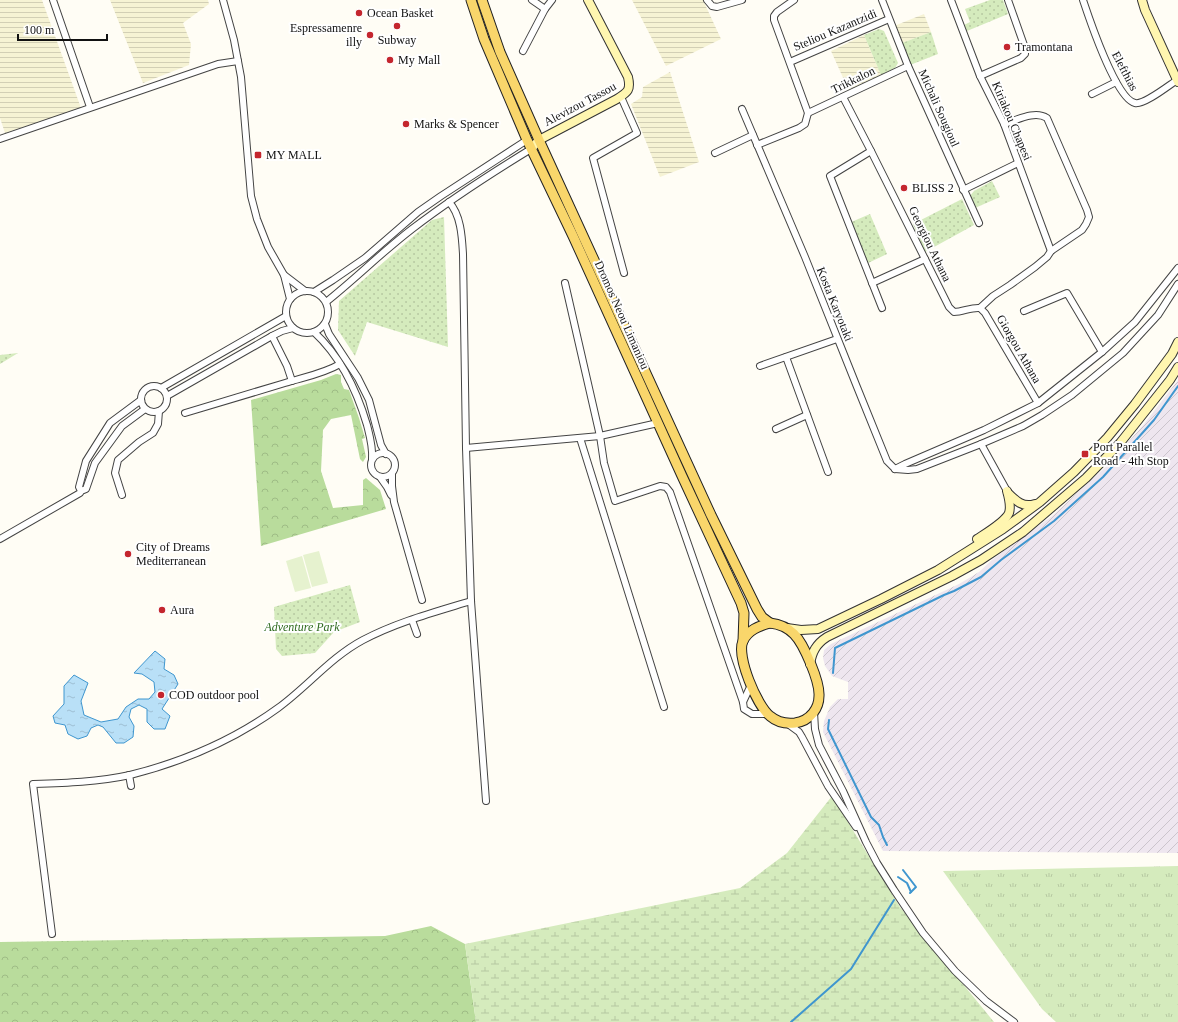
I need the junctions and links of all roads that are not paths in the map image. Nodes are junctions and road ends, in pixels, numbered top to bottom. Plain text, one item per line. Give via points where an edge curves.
1 (52, 0) edge
2 (223, 0) edge
3 (471, 0) edge
4 (482, 0) edge
5 (532, 0) edge
6 (552, 0) edge
7 (588, 0) edge
8 (707, 0) edge
9 (742, 0) edge
10 (794, 0) edge
11 (882, 0) edge
12 (951, 0) edge
13 (1008, 0) edge
14 (1083, 0) edge
15 (1142, 0) edge
16 (545, 9) junction
17 (890, 19) junction
18 (523, 51) dead end
19 (238, 61) junction
20 (790, 62) junction
21 (908, 66) junction
22 (980, 76) junction
23 (1177, 81) edge
24 (1116, 82) junction
25 (1092, 94) dead end
26 (621, 97) junction
27 (843, 97) junction
28 (90, 107) junction
29 (742, 109) dead end
30 (808, 114) junction
31 (1004, 124) junction
32 (753, 135) junction
33 (0, 139) edge
34 (526, 140) junction
35 (539, 140) junction
36 (757, 145) junction
37 (531, 149) junction
38 (871, 151) junction
39 (715, 153) dead end
40 (1018, 163) junction
41 (963, 190) junction
42 (449, 202) junction
43 (979, 223) dead end
44 (1051, 251) junction
45 (925, 259) junction
46 (1178, 268) edge
47 (624, 273) dead end
48 (284, 275) junction
49 (565, 283) dead end
50 (872, 283) junction
51 (1178, 284) edge
52 (305, 291) junction
53 (314, 292) junction
54 (290, 299) junction
55 (326, 302) junction
56 (882, 308) dead end
57 (980, 308) junction
58 (1024, 311) dead end
59 (286, 316) junction
60 (1135, 322) junction
61 (325, 324) junction
62 (293, 328) junction
63 (1144, 330) junction
64 (314, 332) junction
65 (272, 336) junction
66 (837, 339) junction
67 (1178, 342) edge
68 (1102, 352) junction
69 (786, 357) junction
70 (340, 364) junction
71 (760, 366) dead end
72 (1178, 367) edge
73 (292, 381) junction
74 (161, 388) junction
75 (167, 396) junction
76 (141, 400) junction
77 (1038, 403) junction
78 (145, 408) junction
79 (159, 411) junction
80 (185, 413) dead end
81 (807, 415) junction
82 (658, 423) junction
83 (776, 429) dead end
84 (600, 436) junction
85 (580, 438) junction
86 (982, 444) junction
87 (466, 448) junction
88 (386, 454) junction
89 (372, 459) junction
90 (895, 469) junction
91 (828, 472) dead end
92 (392, 473) junction
93 (380, 477) junction
94 (81, 491) junction
95 (1007, 491) junction
96 (122, 495) dead end
97 (394, 502) junction
98 (1040, 502) junction
99 (0, 539) edge
100 (938, 570) junction
101 (422, 600) dead end
102 (471, 601) junction
103 (412, 620) junction
104 (770, 623) junction
105 (786, 628) junction
106 (417, 634) dead end
107 (743, 641) junction
108 (810, 664) junction
109 (751, 685) junction
110 (743, 702) junction
111 (664, 707) dead end
112 (814, 712) junction
113 (768, 714) junction
114 (788, 724) junction
115 (129, 775) junction
116 (131, 786) dead end
117 (486, 802) dead end
118 (866, 842) junction
119 (52, 934) dead end
120 (1014, 1022) edge

1 - 28 street
2 - 19 street
3 - 34 main road, Dromos Neou Limaniou via 484,39
4 - 35 main road, Dromos Neou Limaniou via 500,52
5 - 16 street
6 - 16 street
7 - 26 main road, Alevizou Tassou via 628,77 630,86
8 - 9 street via 712,6 717,7
10 - 20 street via 774,16
11 - 17 street, Michali Sougioul
12 - 22 street, Kiriakou Chapesi
13 - 22 street via 1025,54 1022,58
14 - 24 street, Elefthias
15 - 23 main road
16 - 18 street
17 - 20 street, Steliou Kazantzidi
17 - 21 street, Michali Sougioul
19 - 28 street via 218,64
19 - 48 street via 251,196 268,247
20 - 30 street
21 - 27 street, Trikkalon
21 - 41 street, Michali Sougioul
22 - 31 street, Kiriakou Chapesi
23 - 24 street, Elefthias via 1142,103 1129,100
24 - 25 street
26 - 35 main road, Alevizou Tassou
26 - 47 street via 637,133 593,158
27 - 30 street, Trikkalon
27 - 38 street, Georgiou Athana
28 - 33 street
29 - 32 street, Kosta Karyotaki
30 - 36 street via 804,124 799,128
31 - 40 street, Kiriakou Chapesi
31 - 44 street via 1036,114 1047,118 1088,210 1089,217 1082,230
32 - 36 street, Kosta Karyotaki
32 - 39 street
34 - 35 main road
34 - 37 main road, Dromos Neou Limaniou
34 - 53 street via 418,212 365,258
35 - 37 main road
35 - 104 main road, Dromos Neou Limaniou via 711,515 757,609
36 - 66 street, Kosta Karyotaki
37 - 42 street
37 - 82 main road, Dromos Neou Limaniou
38 - 45 street, Georgiou Athana
38 - 50 street via 830,176
40 - 41 street
40 - 44 street, Kiriakou Chapesi
41 - 43 street, Michali Sougioul
42 - 55 street via 410,230
42 - 87 street via 458,220 462,237
44 - 57 street via 1035,268 993,296
45 - 50 street
45 - 57 street, Georgiou Athana via 954,312
46 - 60 street
48 - 52 street
48 - 54 street
49 - 84 street
50 - 56 street
51 - 63 street via 1158,315
52 - 53 street
52 - 54 street
53 - 55 street
54 - 59 street
55 - 61 street via 328,316
57 - 77 street, Giorgou Athana via 986,313
58 - 68 street via 1067,293
59 - 62 street
59 - 74 street
60 - 63 street
60 - 68 street
61 - 64 street
61 - 88 street via 369,400 381,445
62 - 64 street via 305,333
62 - 65 street
63 - 86 street via 1124,353 1072,395 1023,426
64 - 70 street
65 - 73 street
65 - 75 street
66 - 69 street
66 - 90 street, Kosta Karyotaki via 887,461
67 - 98 main road via 1172,354 1107,438
68 - 77 street
69 - 71 street
69 - 81 street
70 - 73 street via 319,374
70 - 89 street via 362,409 373,447
72 - 108 main road via 1120,443 1086,478 1022,532 952,576 827,637 817,644
73 - 80 street
74 - 75 street
74 - 76 street via 148,387 143,391
75 - 79 street via 166,403
76 - 78 street
76 - 94 street via 110,423 86,461 79,487
77 - 90 street
78 - 79 street via 152,412
78 - 94 street via 122,426 95,463 86,489
79 - 96 street via 158,424 153,433 118,460 115,473
81 - 83 street
81 - 91 street
82 - 84 street
82 - 107 main road, Dromos Neou Limaniou via 741,603 744,613
84 - 85 street
84 - 110 street via 604,463 615,501 660,486 666,487 670,492
85 - 87 street
85 - 111 street
86 - 90 street via 917,469
86 - 95 street
87 - 102 street
88 - 89 street via 377,454
88 - 92 street via 392,457 394,462 395,468
89 - 93 street via 371,468 374,474
92 - 93 street
92 - 97 street
93 - 97 street
94 - 99 street
95 - 98 main road via 1022,505
95 - 100 main road via 1009,514
97 - 101 street
98 - 100 main road
100 - 105 main road via 818,629
102 - 103 street
102 - 117 street
103 - 106 street
103 - 115 street via 386,629 344,652 271,713 225,740 182,759
104 - 105 main road
104 - 107 main road via 749,632
105 - 108 main road via 800,642
107 - 109 main road via 742,657
108 - 112 main road via 819,695
109 - 110 street
109 - 113 main road
110 - 113 street via 744,709 752,714
112 - 114 main road via 803,721
112 - 118 street via 819,745
113 - 114 main road via 777,721
114 - 118 street via 799,732 828,786
115 - 116 street
115 - 119 street via 84,782 33,784
118 - 120 street via 923,933 955,971 986,1001

